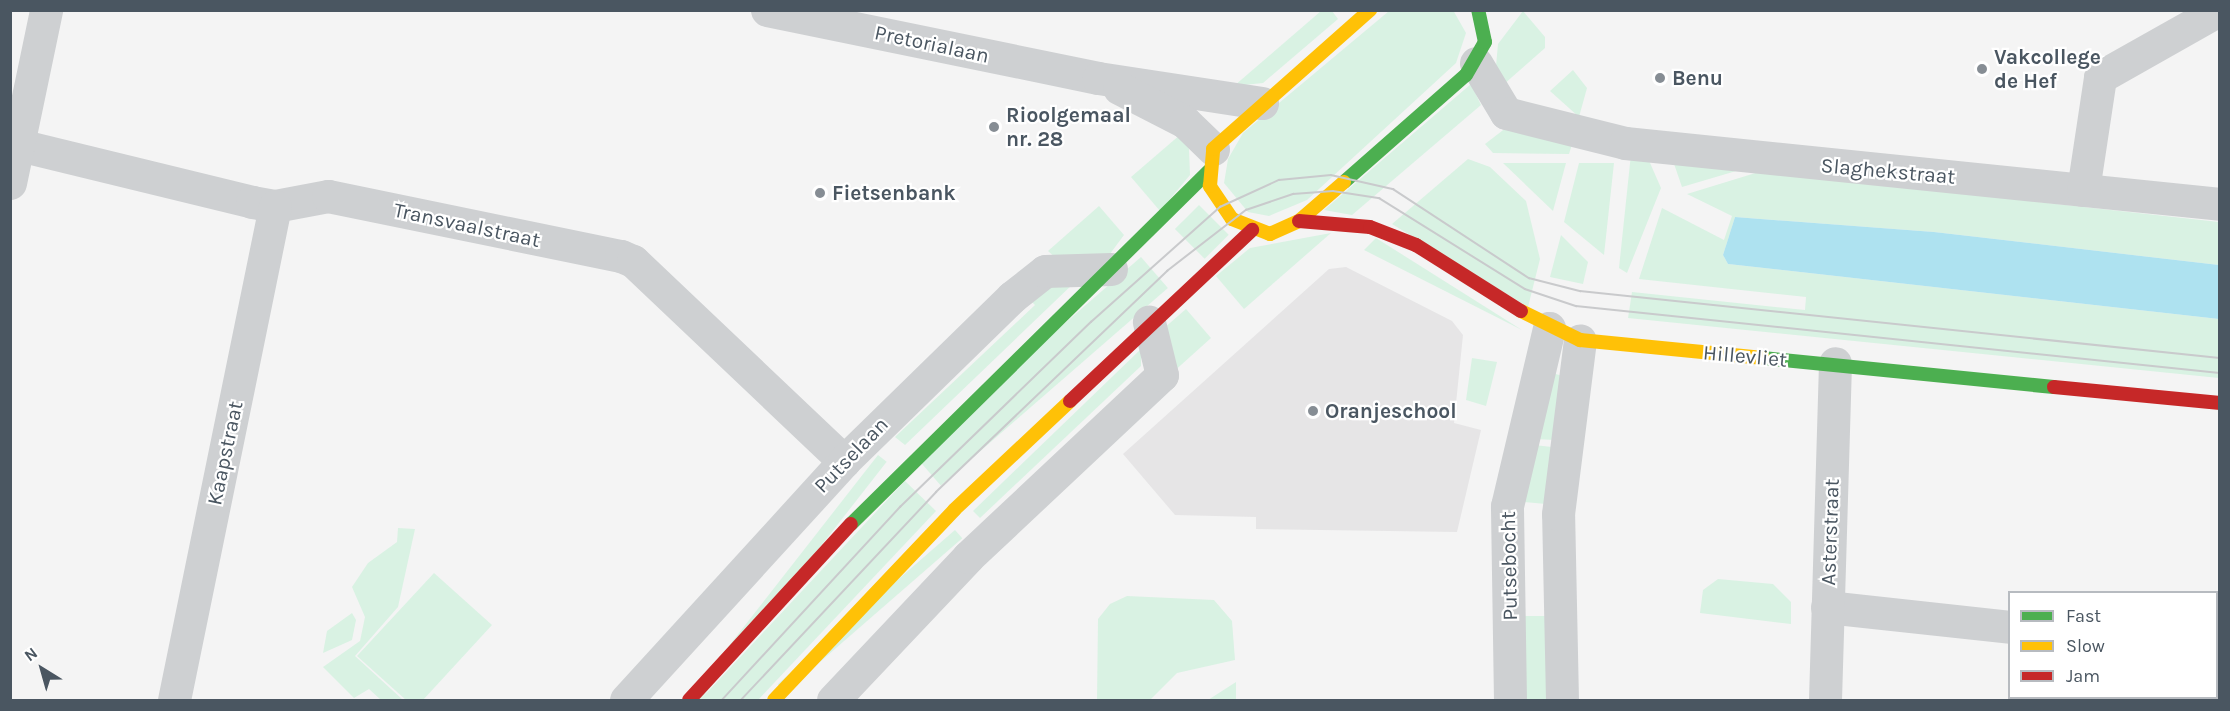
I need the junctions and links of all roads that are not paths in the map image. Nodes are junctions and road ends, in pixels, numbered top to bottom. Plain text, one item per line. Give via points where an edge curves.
1 (46, 10) edge
2 (767, 10) edge
3 (1478, 10) edge
4 (2218, 11) edge
5 (1366, 12) edge
6 (1500, 16) dead end
7 (1486, 28) junction
8 (1476, 63) junction
9 (1098, 78) junction
10 (1262, 103) junction
11 (19, 145) junction
12 (1211, 160) junction
13 (10, 183) edge
14 (2084, 190) junction
15 (2220, 204) edge
16 (275, 206) junction
17 (1299, 221) junction
18 (1252, 230) junction
19 (1111, 269) junction
20 (1149, 322) junction
21 (1549, 328) junction
22 (1580, 340) junction
23 (1835, 363) junction
24 (2220, 404) edge
25 (844, 461) junction
26 (1561, 561) junction
27 (1509, 564) junction
28 (1827, 607) junction
29 (2008, 627) edge
30 (174, 700) edge
31 (626, 700) edge
32 (689, 700) edge
33 (774, 700) edge
34 (833, 700) edge
35 (1510, 700) edge
36 (1562, 700) edge
37 (1825, 700) edge

1 - 11 street
2 - 9 street, Pretorialaan
3 - 7 main road
4 - 14 street via 2100,77
5 - 10 main road
6 - 7 main road
7 - 8 main road
8 - 14 street, Slaghekstraat via 1506,113 1625,143
8 - 17 main road
9 - 10 street, Pretorialaan
9 - 12 street, Pretorialaan via 1185,122
10 - 12 main road
11 - 13 street
11 - 16 street, Transvaalstraat via 59,159
12 - 18 main road via 1220,207
12 - 19 main road
14 - 15 street
16 - 25 street, Transvaalstraat via 328,196 627,258
16 - 30 street, Kaapstraat
17 - 18 main road via 1279,233
17 - 21 main road, Hillevliet via 1370,227 1416,245
18 - 20 main road
19 - 25 street, Putselaan via 1045,271
19 - 32 main road via 882,490
20 - 33 main road via 954,510
20 - 34 street via 1161,375 984,541
21 - 22 main road, Hillevliet
21 - 27 street, Putsebocht via 1507,506
22 - 23 main road, Hillevliet
22 - 26 street via 1558,514
23 - 24 main road, Hillevliet
23 - 28 street, Asterstraat
25 - 31 street, Putselaan
26 - 27 street
26 - 36 street
27 - 35 street, Putsebocht
28 - 29 street
28 - 37 street, Asterstraat

